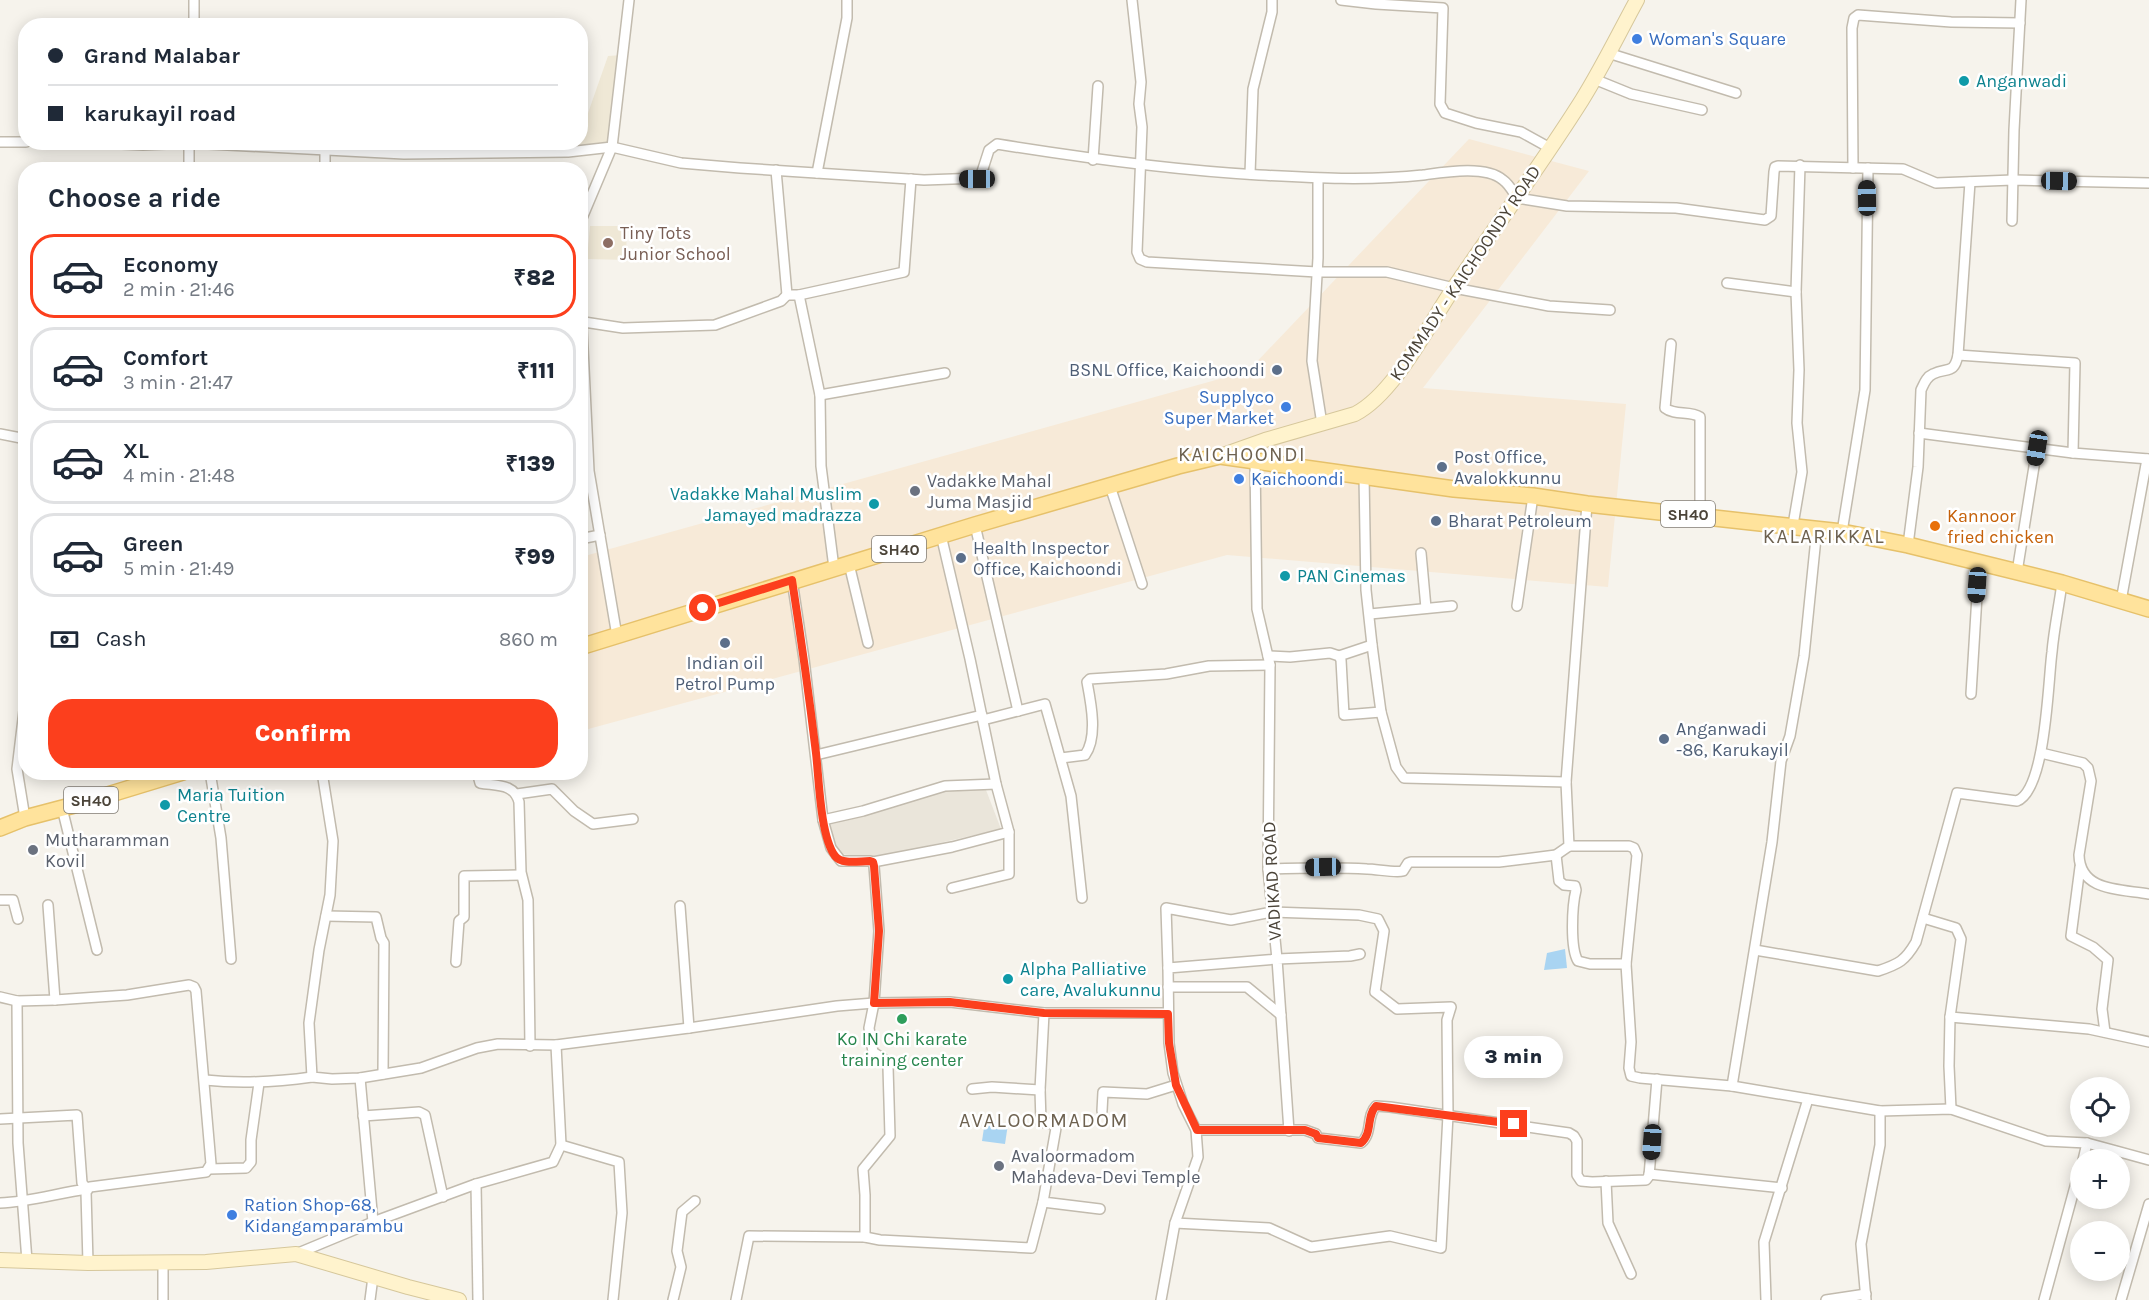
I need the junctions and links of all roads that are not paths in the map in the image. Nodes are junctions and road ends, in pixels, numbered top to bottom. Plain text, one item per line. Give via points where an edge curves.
1 (194, 0) edge
2 (629, 0) edge
3 (847, 0) edge
4 (1132, 0) edge
5 (1272, 0) edge
6 (1341, 0) edge
7 (1637, 0) edge
8 (2021, 0) edge
9 (194, 18) edge
10 (2020, 23) junction
11 (1608, 53) junction
12 (1594, 79) junction
13 (1098, 86) dead end
14 (1736, 93) dead end
15 (1702, 110) dead end
16 (0, 142) edge
17 (18, 142) edge
18 (612, 147) junction
19 (1550, 148) junction
20 (341, 150) edge
21 (586, 150) edge
22 (588, 150) edge
23 (1094, 160) junction
24 (1141, 165) junction
25 (1800, 165) junction
26 (1853, 168) junction
27 (1868, 168) junction
28 (776, 170) junction
29 (817, 173) junction
30 (1250, 174) junction
31 (911, 179) junction
32 (1318, 179) junction
33 (2013, 180) junction
34 (1970, 182) junction
35 (2149, 183) edge
36 (1516, 198) junction
37 (588, 204) edge
38 (2012, 221) dead end
39 (1317, 272) junction
40 (1726, 283) dead end
41 (1454, 288) junction
42 (1796, 292) junction
43 (787, 295) junction
44 (799, 295) junction
45 (1610, 310) dead end
46 (588, 326) edge
47 (1671, 344) dead end
48 (1958, 355) junction
49 (945, 374) dead end
50 (819, 395) junction
51 (1322, 424) junction
52 (1919, 433) junction
53 (0, 434) edge
54 (18, 437) edge
55 (2037, 448) junction
56 (2073, 453) junction
57 (1220, 456) junction
58 (2148, 459) edge
59 (1255, 460) junction
60 (1364, 476) junction
61 (588, 485) edge
62 (1110, 486) junction
63 (1533, 496) junction
64 (1587, 504) junction
65 (1700, 516) junction
66 (975, 525) junction
67 (1793, 525) junction
68 (1817, 528) junction
69 (1842, 532) junction
70 (941, 535) junction
71 (600, 536) junction
72 (588, 538) edge
73 (1908, 545) junction
74 (1421, 553) dead end
75 (1979, 563) junction
76 (849, 564) junction
77 (834, 568) junction
78 (2017, 572) junction
79 (792, 580) junction
80 (2062, 583) junction
81 (1143, 584) dead end
82 (2121, 601) junction
83 (1452, 606) dead end
84 (1517, 606) dead end
85 (1426, 608) junction
86 (2149, 609) edge
87 (1370, 614) junction
88 (616, 636) junction
89 (868, 643) dead end
90 (588, 645) edge
91 (1372, 645) junction
92 (1339, 656) junction
93 (1269, 661) junction
94 (1971, 694) dead end
95 (1018, 711) junction
96 (1381, 712) junction
97 (983, 718) junction
98 (2041, 753) junction
99 (816, 755) junction
100 (1061, 758) junction
101 (19, 780) edge
102 (156, 780) edge
103 (211, 780) edge
104 (323, 780) edge
105 (479, 780) edge
106 (1566, 782) junction
107 (996, 784) junction
108 (517, 794) junction
109 (62, 808) junction
110 (25, 818) junction
111 (633, 819) dead end
112 (823, 820) junction
113 (0, 828) edge
114 (1009, 832) junction
115 (1569, 846) junction
116 (1556, 855) junction
117 (873, 862) junction
118 (2080, 867) junction
119 (1268, 869) junction
120 (521, 875) junction
121 (952, 888) dead end
122 (2149, 894) edge
123 (1082, 898) dead end
124 (0, 900) edge
125 (48, 905) dead end
126 (680, 906) dead end
127 (1272, 912) junction
128 (326, 916) junction
129 (1923, 918) junction
130 (18, 919) dead end
131 (97, 950) dead end
132 (1755, 950) junction
133 (1360, 954) dead end
134 (231, 958) dead end
135 (1277, 959) junction
136 (456, 962) dead end
137 (1626, 964) junction
138 (1168, 968) junction
139 (1168, 987) junction
140 (0, 997) edge
141 (55, 1000) junction
142 (17, 1001) junction
143 (874, 1003) junction
144 (1044, 1013) junction
145 (1168, 1014) junction
146 (1281, 1015) junction
147 (1950, 1017) junction
148 (689, 1028) junction
149 (2105, 1032) junction
150 (2149, 1042) edge
151 (556, 1045) junction
152 (530, 1046) junction
153 (383, 1074) junction
154 (312, 1077) junction
155 (360, 1078) junction
156 (1657, 1079) junction
157 (205, 1080) junction
158 (259, 1083) junction
159 (1176, 1085) junction
160 (1732, 1086) junction
161 (972, 1089) dead end
162 (1040, 1090) junction
163 (1808, 1099) junction
164 (1951, 1109) junction
165 (1102, 1110) dead end
166 (1880, 1111) junction
167 (1448, 1115) junction
168 (363, 1116) junction
169 (18, 1118) junction
170 (0, 1119) edge
171 (1197, 1130) junction
172 (1289, 1131) junction
173 (2087, 1143) junction
174 (561, 1145) junction
175 (2086, 1149) edge
176 (2149, 1160) edge
177 (210, 1169) junction
178 (1650, 1174) junction
179 (1606, 1181) junction
180 (476, 1184) junction
181 (1782, 1188) junction
182 (87, 1189) junction
183 (443, 1197) junction
184 (695, 1201) dead end
185 (23, 1202) junction
186 (1043, 1202) junction
187 (0, 1203) edge
188 (2149, 1204) edge
189 (2070, 1205) edge
190 (1100, 1209) dead end
191 (373, 1222) junction
192 (1175, 1223) junction
193 (865, 1237) junction
194 (2138, 1243) junction
195 (2149, 1245) edge
196 (296, 1254) junction
197 (0, 1260) edge
198 (27, 1261) junction
199 (88, 1263) junction
200 (163, 1263) junction
201 (1631, 1274) dead end
202 (373, 1277) junction
203 (1866, 1297) edge
204 (1849, 1298) edge
205 (163, 1300) edge
206 (370, 1300) edge
207 (459, 1300) edge
208 (478, 1300) edge
209 (613, 1300) edge
210 (673, 1300) edge
211 (736, 1300) edge
212 (1161, 1300) edge
213 (1766, 1300) edge
214 (1826, 1300) edge
215 (2044, 1300) edge
216 (2121, 1300) edge

1 - 9 street
2 - 18 street
3 - 29 street via 847,18
4 - 24 street via 1142,82
5 - 30 street via 1252,89
6 - 19 street via 1443,8 1440,104 1445,112 1521,132
7 - 11 main road, KOMMADY - KAICHOONDY ROAD
8 - 10 street
10 - 26 street via 1858,15 1854,18
10 - 33 street
11 - 12 main road, KOMMADY - KAICHOONDY ROAD
11 - 14 street
12 - 15 street via 1631,94
12 - 19 main road, KOMMADY - KAICHOONDY ROAD
13 - 23 street
16 - 17 street
18 - 22 street
18 - 28 street via 681,163
18 - 37 street
19 - 36 main road, KOMMADY - KAICHOONDY ROAD
20 - 21 street via 404,154
23 - 24 street
23 - 31 street via 997,144 989,150 982,176 977,179
24 - 30 street
24 - 39 street via 1137,252 1140,259
25 - 26 street
25 - 36 street via 1775,167 1771,216 1765,220 1676,208 1567,206
25 - 42 street
26 - 27 street
27 - 34 street via 1903,169 1936,183
27 - 69 street via 1865,390
28 - 29 street
28 - 43 street
29 - 31 street
30 - 32 street
31 - 44 street via 904,272
32 - 36 street via 1490,172 1504,180
32 - 39 street
33 - 34 street
33 - 35 street
33 - 38 street
34 - 48 street
36 - 41 main road, KOMMADY - KAICHOONDY ROAD
39 - 41 street via 1387,272
39 - 51 street via 1312,361
40 - 42 street
41 - 45 street via 1549,306
41 - 51 main road, KOMMADY - KAICHOONDY ROAD via 1371,405
42 - 67 street via 1797,423 1802,472
43 - 44 street
43 - 46 street via 715,326
44 - 50 street
47 - 65 street via 1665,408 1671,413 1700,417
48 - 52 street via 1954,367 1925,380
48 - 56 street via 2075,363
49 - 50 street
50 - 77 street via 821,466
51 - 57 main road, KOMMADY - KAICHOONDY ROAD
52 - 55 street
52 - 73 street
53 - 54 street
55 - 56 street
55 - 78 street
56 - 58 street
57 - 59 main road, SH40
57 - 62 main road, SH40
58 - 82 street
59 - 60 main road, SH40
59 - 93 street, VADIKAD ROAD via 1257,609
60 - 63 main road, SH40
60 - 87 street via 1365,569
61 - 71 street
62 - 66 main road, SH40
62 - 81 street
63 - 64 main road, SH40
63 - 84 street
64 - 65 main road, SH40
64 - 106 street
65 - 67 main road, SH40
66 - 70 main road, SH40
66 - 95 street
67 - 68 main road, SH40
68 - 69 main road, SH40
68 - 132 street via 1807,637 1790,736 1781,761
69 - 73 main road, SH40
70 - 76 main road, SH40
70 - 97 street
71 - 72 street
71 - 88 street
73 - 75 main road, SH40
74 - 85 street
75 - 78 main road, SH40
75 - 94 street
76 - 77 main road, SH40
76 - 89 street
77 - 79 main road, SH40
78 - 80 main road, SH40
79 - 88 main road, SH40
79 - 99 street
80 - 82 main road, SH40
80 - 98 street
82 - 86 main road, SH40
83 - 85 street
85 - 87 street
87 - 91 street
88 - 90 main road, SH40
91 - 92 street
91 - 96 street
92 - 93 street via 1330,653
92 - 96 street via 1344,716
93 - 100 street via 1090,679 1089,750 1085,755
93 - 119 street, VADIKAD ROAD
95 - 97 street
95 - 100 street via 1045,704
96 - 106 street via 1396,767 1404,777
97 - 99 street
97 - 107 street
98 - 118 street via 2083,763 2088,768 2091,781
98 - 129 street via 2024,798 2017,801 1957,793
99 - 112 street
100 - 123 street via 1072,806
101 - 110 street
102 - 109 main road, SH40
103 - 134 street via 221,838
104 - 128 street via 333,841
105 - 108 street via 510,788
106 - 115 street
107 - 112 street via 945,786 863,812
107 - 114 street
108 - 111 street via 552,789 593,824
108 - 120 street
109 - 110 main road, SH40
109 - 131 street
110 - 113 main road, SH40
112 - 117 street via 839,860
114 - 117 street
114 - 121 street via 1008,874
115 - 116 street
115 - 137 street via 1634,848 1635,890
116 - 119 street via 1499,862 1411,862 1400,872 1323,867
116 - 137 street via 1559,881 1575,886 1578,961
117 - 143 street via 879,931
118 - 122 street via 2095,885
118 - 149 street via 2071,936 2108,960 2102,1009
119 - 127 street, VADIKAD ROAD
120 - 136 street via 464,876 464,917 459,921
120 - 152 street via 528,900
124 - 130 street via 13,900
125 - 141 street
126 - 148 street
127 - 135 street, VADIKAD ROAD
127 - 138 street via 1231,920 1166,909
127 - 167 street via 1378,919 1384,931 1375,992 1397,1009 1451,1007 1447,1020
128 - 153 street via 376,917 384,943
128 - 154 street via 309,1023
129 - 132 street via 1908,956 1897,965 1878,971
129 - 147 street via 1956,928 1960,935
132 - 160 street
133 - 135 street
135 - 138 street, VADIKAD ROAD
135 - 146 street
137 - 156 street via 1631,1076
138 - 139 street
139 - 145 street
139 - 146 street via 1247,987
140 - 142 street
141 - 142 street
141 - 157 street via 194,987
142 - 169 street
143 - 144 street via 950,1002
143 - 148 street
143 - 193 street via 869,1028 873,1052 888,1067 890,1136 863,1168
144 - 145 street
144 - 162 street
145 - 159 street
146 - 172 street
147 - 149 street
147 - 164 street
148 - 151 street
149 - 150 street
151 - 152 street
151 - 174 street
152 - 153 street via 498,1044 477,1048 421,1068
153 - 155 street
154 - 155 street
154 - 158 street
155 - 168 street
156 - 160 street
156 - 178 street
157 - 158 street
157 - 177 street
158 - 177 street via 251,1162 246,1168
159 - 165 street via 1147,1094 1103,1092
159 - 171 street
160 - 163 street
161 - 162 street
162 - 186 street via 1041,1122 1056,1128
163 - 166 street
163 - 181 street
164 - 166 street
164 - 173 street via 2046,1141
166 - 203 street via 1880,1145 1861,1244
167 - 172 street via 1376,1106 1361,1143 1318,1138 1305,1130
167 - 179 street via 1569,1133 1577,1141 1579,1179
167 - 192 street via 1441,1248 1390,1236 1311,1246 1269,1228
168 - 183 street via 419,1112 425,1115
168 - 191 street
169 - 170 street
169 - 182 street via 77,1115 80,1172
169 - 185 street
171 - 172 street
171 - 192 street via 1198,1157
173 - 175 street
173 - 176 street
174 - 180 street via 554,1162
174 - 209 street via 619,1162 622,1213
177 - 182 street
178 - 179 street via 1646,1180
178 - 181 street
179 - 201 street via 1608,1223
180 - 183 street
180 - 208 street
181 - 213 street via 1764,1242
182 - 185 street
182 - 199 street
183 - 191 street
184 - 210 street via 682,1212 677,1251 681,1267
185 - 187 street
185 - 198 street
186 - 190 street
186 - 193 street via 1031,1248
188 - 194 street
189 - 215 street
191 - 196 street
192 - 212 street
193 - 211 street via 749,1236
194 - 195 street
194 - 216 street
196 - 200 main road
196 - 202 main road
197 - 198 main road
198 - 199 main road
199 - 200 main road
200 - 205 street
202 - 206 street
202 - 207 main road
203 - 204 street
204 - 214 street

